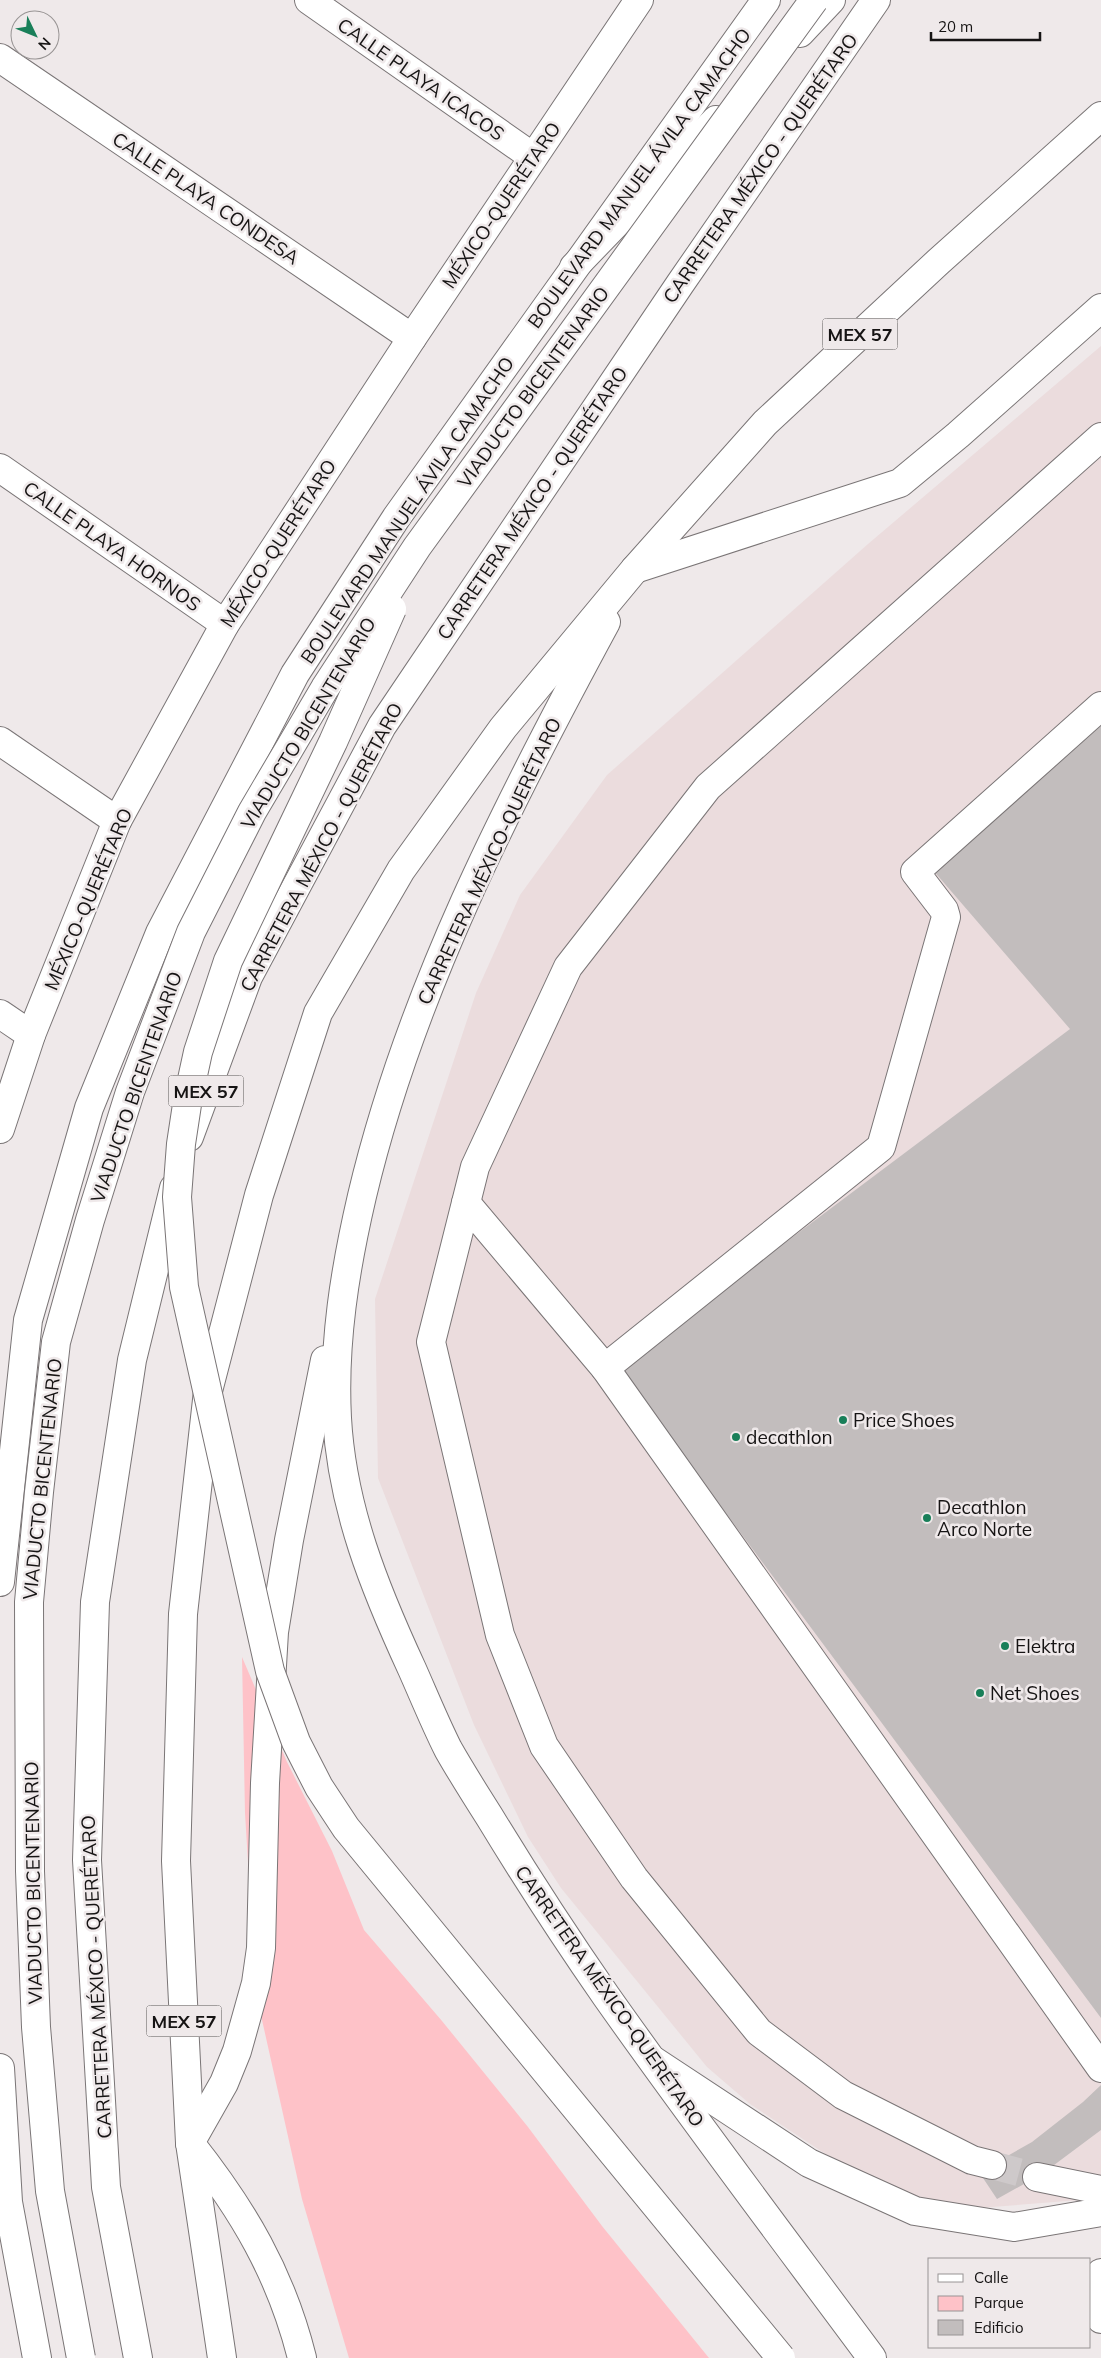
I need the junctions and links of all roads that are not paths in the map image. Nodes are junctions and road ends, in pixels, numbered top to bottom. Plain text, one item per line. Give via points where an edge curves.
1 (309, 0) edge
2 (639, 0) edge
3 (749, 0) edge
4 (766, 0) edge
5 (814, 0) edge
6 (831, 0) edge
7 (876, 0) edge
8 (0, 58) edge
9 (704, 86) junction
10 (1101, 116) edge
11 (533, 157) junction
12 (574, 267) junction
13 (1101, 308) edge
14 (412, 338) junction
15 (1101, 437) edge
16 (0, 468) edge
17 (417, 547) junction
18 (635, 569) junction
19 (225, 624) junction
20 (1101, 706) edge
21 (0, 741) edge
22 (117, 821) junction
23 (0, 1014) edge
24 (31, 1035) junction
25 (0, 1129) edge
26 (466, 1203) junction
27 (353, 1236) junction
28 (604, 1368) junction
29 (0, 1582) edge
30 (651, 2059) junction
31 (0, 2068) edge
32 (1101, 2068) edge
33 (190, 2143) junction
34 (992, 2165) tunnel mouth
35 (1037, 2177) tunnel mouth
36 (1101, 2190) edge
37 (1101, 2212) edge
38 (1101, 2273) edge
39 (1101, 2320) edge
40 (37, 2358) edge
41 (81, 2358) edge
42 (138, 2358) edge
43 (222, 2358) edge
44 (302, 2358) edge
45 (781, 2358) edge
46 (872, 2358) edge

1 - 11 main road, CALLE PLAYA ICACOS
2 - 11 main road, MÉXICO-QUERÉTARO
3 - 9 main road
4 - 9 main road, BOULEVARD MANUEL ÁVILA CAMACHO
5 - 17 main road, VIADUCTO BICENTENARIO, bridge
6 - 12 main road
7 - 42 main road, CARRETERA MÉXICO - QUERÉTARO / MEX 57 via 382,726 248,977 182,1156 132,1360 95,1602 88,1880 106,2187
8 - 14 main road, CALLE PLAYA CONDESA
9 - 12 main road, BOULEVARD MANUEL ÁVILA CAMACHO
10 - 18 main road, MEX 57 via 765,423
11 - 14 main road, MÉXICO-QUERÉTARO
12 - 29 main road, BOULEVARD MANUEL ÁVILA CAMACHO via 396,518 295,674 160,932 89,1108 28,1320
13 - 18 main road via 900,483
14 - 19 main road, MÉXICO-QUERÉTARO
15 - 26 main road via 708,787 568,967 475,1167
16 - 19 main road, CALLE PLAYA HORNOS
17 - 41 main road, VIADUCTO BICENTENARIO, bridge via 325,688 252,812 191,932 130,1092 56,1342 29,1602 30,1871 36,2027 50,2192
17 - 45 main road, bridge via 333,742 248,916 198,1052 180,1144 177,1197 184,1287 270,1671 296,1742 319,1787 352,1836
18 - 27 main road, CARRETERA MÉXICO-QUERÉTARO via 518,791 429,984 373,1150
18 - 33 main road, MEX 57 via 503,728 401,870 318,1014 259,1195 208,1390 183,1614 176,1861
19 - 22 main road, MÉXICO-QUERÉTARO
20 - 28 main road via 915,872 946,917 881,1147
21 - 22 main road
22 - 24 main road, MÉXICO-QUERÉTARO
23 - 24 main road
24 - 25 main road, MÉXICO-QUERÉTARO
26 - 28 main road
26 - 34 main road via 431,1342 500,1635 544,1746 634,1878 759,2032 842,2095 972,2160
27 - 30 main road, CARRETERA MÉXICO-QUERÉTARO via 338,1323 337,1423 355,1528 373,1582 448,1748 546,1910
27 - 33 main road via 319,1388 274,1632 265,1783 262,1948 256,1983 248,2018 227,2075
28 - 32 main road
30 - 37 main road via 809,2163 915,2211 1014,2227
30 - 46 main road, CARRETERA MÉXICO-QUERÉTARO
31 - 40 main road via 8,2202
33 - 43 main road, MEX 57
33 - 44 main road via 243,2214 265,2254
35 - 36 main road
38 - 39 main road via 1098,2291

